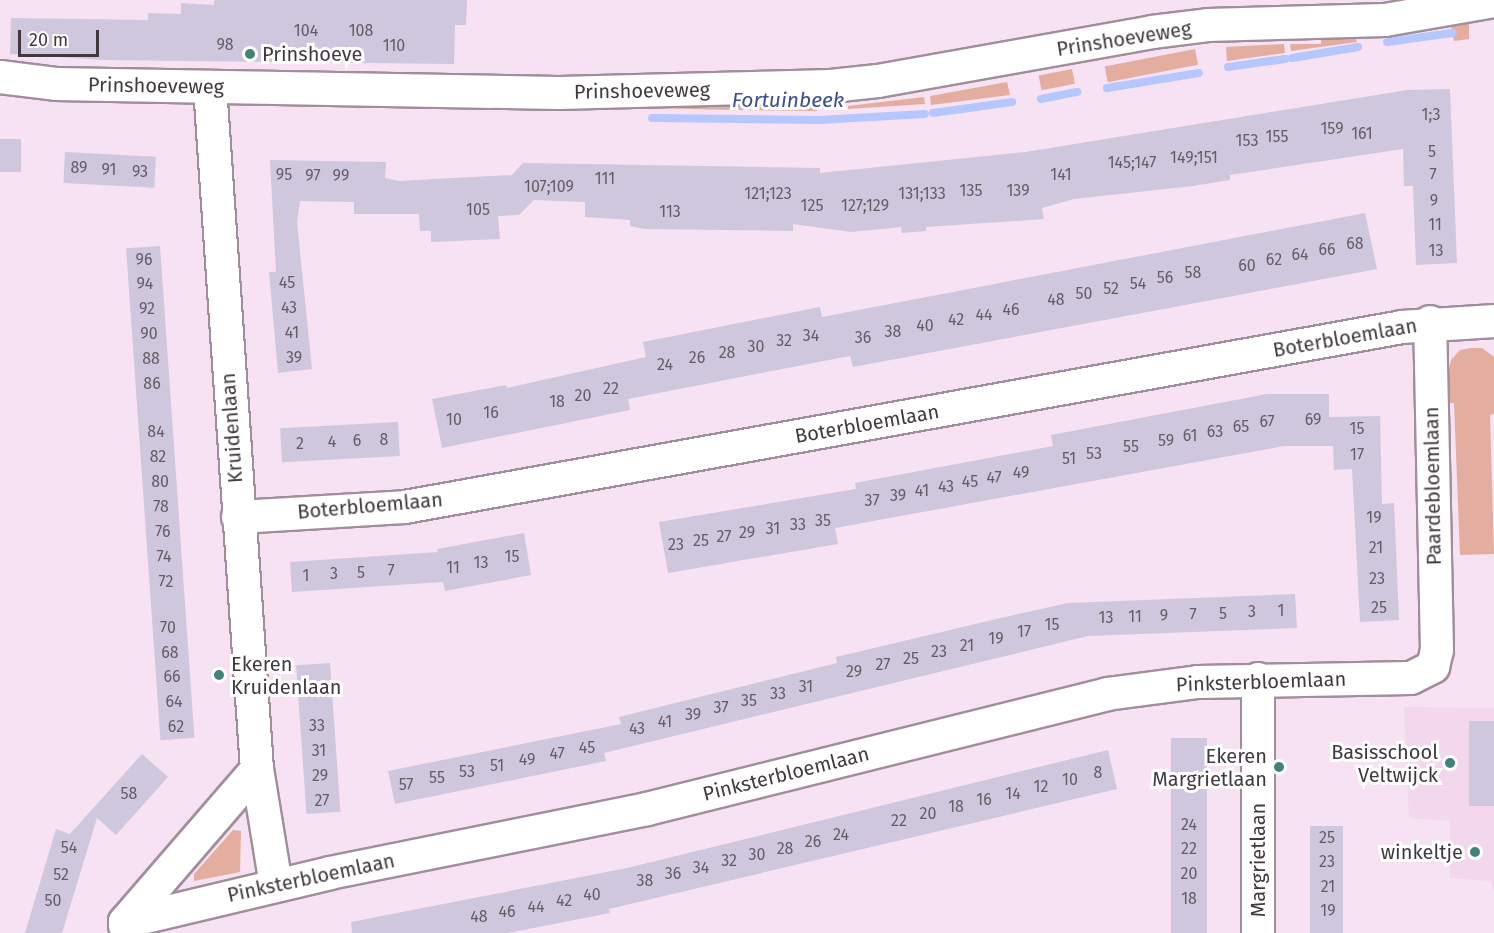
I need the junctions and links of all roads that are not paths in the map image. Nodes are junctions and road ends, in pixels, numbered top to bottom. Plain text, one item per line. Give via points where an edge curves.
1 (1494, 2) edge
2 (0, 77) edge
3 (210, 87) junction
4 (1494, 321) edge
5 (1430, 322) junction
6 (238, 517) junction
7 (1437, 650) joint
8 (1258, 679) junction
9 (256, 769) junction
10 (276, 885) junction
11 (125, 927) edge
12 (1258, 933) edge

1 - 3 street, Prinshoeveweg via 1385,20 1208,25 1152,32 890,80 831,86 559,93
2 - 3 street, Prinshoeveweg via 56,84
3 - 6 street, Kruidenlaan
4 - 5 street, Boterbloemlaan
5 - 6 street, Boterbloemlaan via 405,507
5 - 7 street, Paardebloemlaan
6 - 9 street, Kruidenlaan
7 - 8 street, Pinksterbloemlaan via 1433,668 1411,678
8 - 10 street, Pinksterbloemlaan via 1107,694 647,809
8 - 12 street, Margrietlaan
9 - 10 street, Kruidenlaan
9 - 11 street
10 - 11 street, Pinksterbloemlaan

